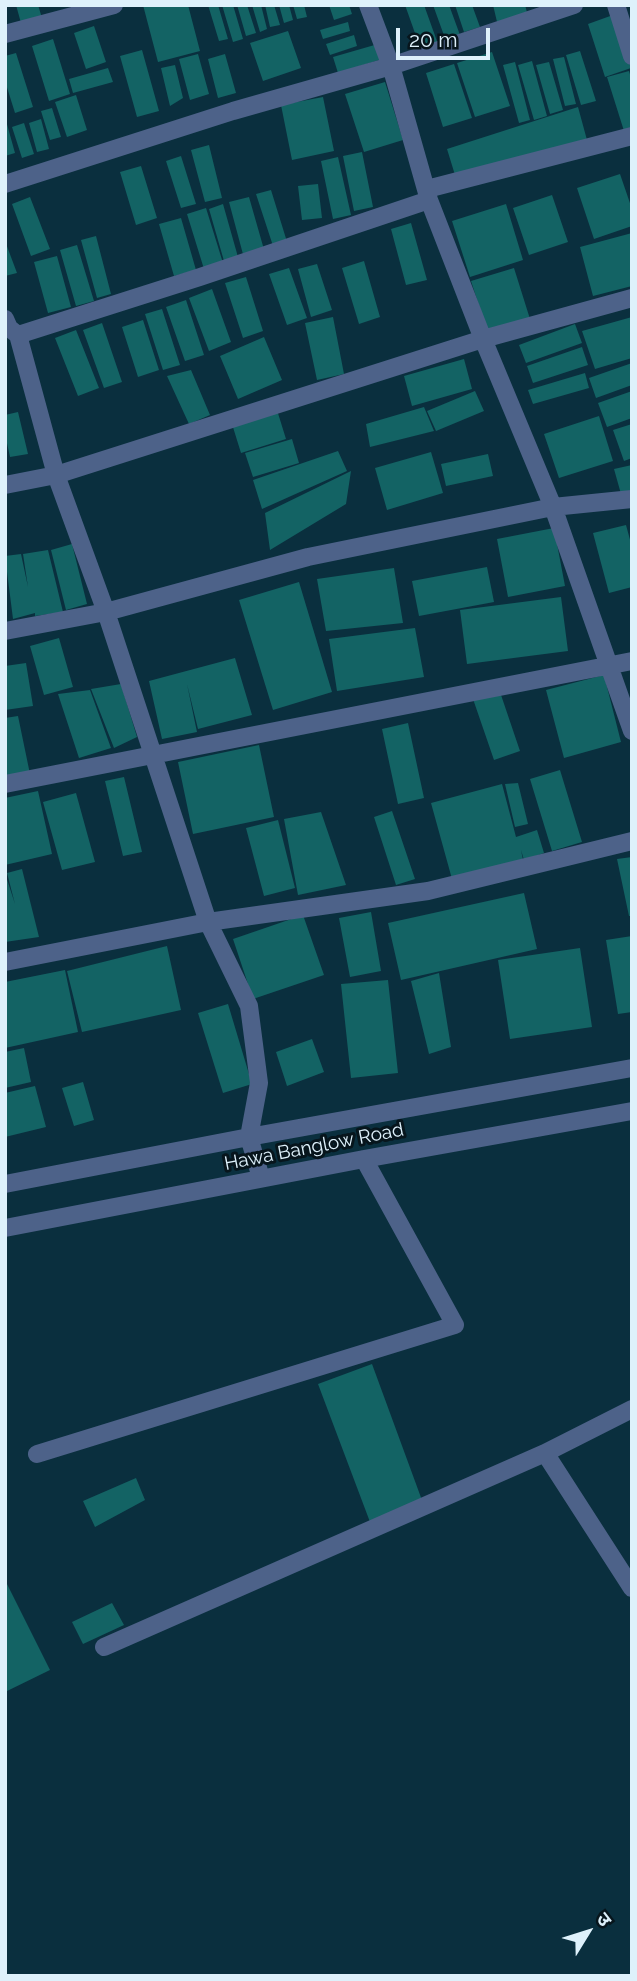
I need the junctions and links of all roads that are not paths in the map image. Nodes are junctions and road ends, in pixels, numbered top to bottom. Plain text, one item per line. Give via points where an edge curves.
1 (114, 5) edge
2 (368, 5) edge
3 (573, 5) edge
4 (616, 5) edge
5 (5, 34) edge
6 (632, 56) edge
7 (391, 66) junction
8 (632, 136) edge
9 (5, 184) edge
10 (428, 194) junction
11 (632, 298) edge
12 (9, 328) edge
13 (483, 339) junction
14 (55, 475) junction
15 (5, 485) edge
16 (632, 499) edge
17 (553, 508) junction
18 (106, 612) junction
19 (5, 631) edge
20 (632, 661) edge
21 (609, 666) junction
22 (632, 731) edge
23 (151, 754) junction
24 (5, 784) edge
25 (632, 841) edge
26 (208, 922) junction
27 (5, 962) edge
28 (632, 1068) edge
29 (632, 1111) edge
30 (249, 1137) junction
31 (364, 1158) junction
32 (261, 1178) junction
33 (5, 1184) edge
34 (5, 1228) edge
35 (632, 1409) edge
36 (545, 1453) junction
37 (37, 1454) dead end
38 (632, 1588) edge
39 (104, 1647) dead end

1 - 5 street
2 - 7 street
3 - 7 street
4 - 6 street
7 - 9 street
7 - 10 street
8 - 10 street
10 - 12 street via 200,277
10 - 13 street
11 - 13 street
12 - 14 street
13 - 14 street
13 - 17 street
14 - 15 street
14 - 18 street
16 - 17 street
17 - 18 street via 308,557
17 - 21 street
18 - 19 street
18 - 23 street
20 - 21 street
21 - 22 street
21 - 23 street
23 - 24 street
23 - 26 street
25 - 26 street via 428,891
26 - 27 street
26 - 30 street via 249,1006 260,1083
28 - 30 street, Hawa Banglow Road
29 - 31 street, Hawa Banglow Road
30 - 32 street
30 - 33 street, Hawa Banglow Road
31 - 32 street, Hawa Banglow Road
31 - 37 street via 455,1325
32 - 34 street, Hawa Banglow Road
35 - 36 street
36 - 38 street
36 - 39 street

